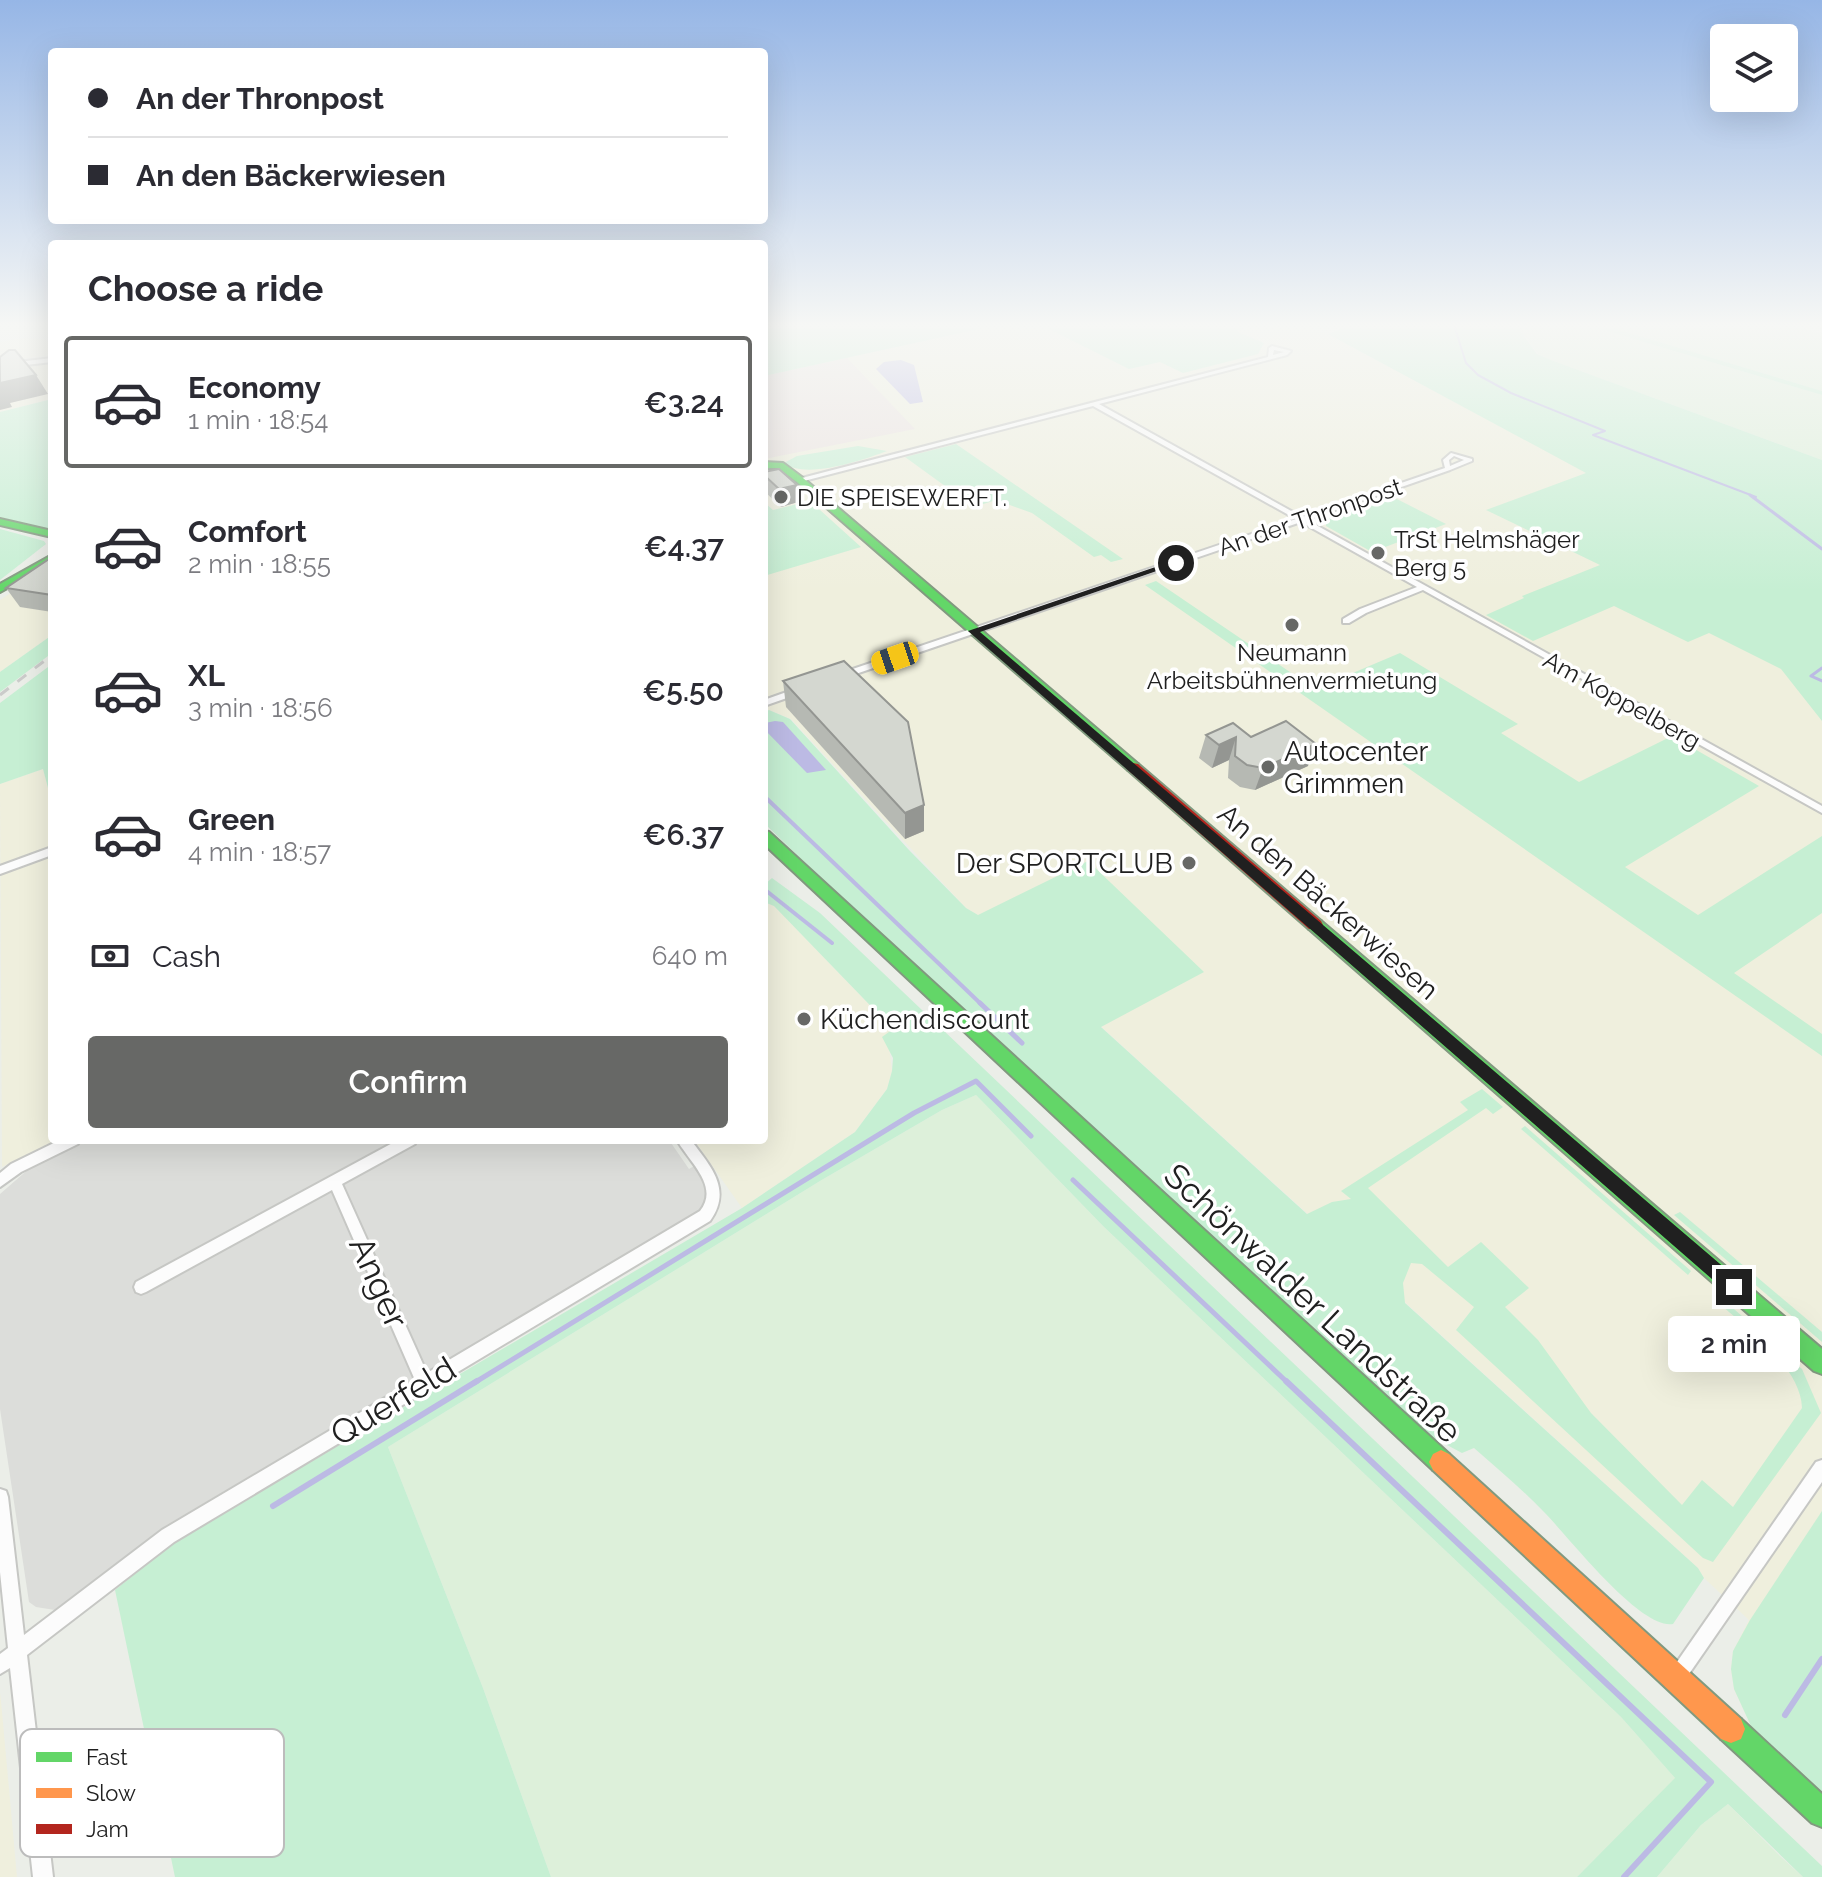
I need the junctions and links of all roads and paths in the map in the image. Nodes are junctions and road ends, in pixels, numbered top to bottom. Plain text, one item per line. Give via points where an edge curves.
1 (1050, 416) edge
2 (1116, 416) edge
3 (768, 465) edge
4 (1448, 469) dead end
5 (800, 480) junction
6 (1302, 519) junction
7 (0, 522) edge
8 (48, 533) edge
9 (48, 551) edge
10 (48, 560) edge
11 (4, 586) edge
12 (1422, 588) junction
13 (1346, 621) dead end
14 (973, 631) junction
15 (832, 679) edge
16 (813, 685) edge
17 (768, 702) edge
18 (1822, 810) edge
19 (768, 840) edge
20 (48, 852) edge
21 (0, 870) edge
22 (65, 1144) edge
23 (403, 1144) edge
24 (686, 1144) edge
25 (0, 1181) edge
26 (335, 1182) junction
27 (141, 1287) dead end
28 (1822, 1363) edge
29 (424, 1383) junction
30 (1822, 1468) edge
31 (0, 1497) edge
32 (17, 1651) junction
33 (0, 1665) edge
34 (1676, 1679) junction
35 (26, 1729) edge
36 (1822, 1813) edge
37 (41, 1857) edge
38 (43, 1877) edge

1 - 5 street
2 - 6 street, Am Koppelberg
3 - 5 street, An den Bäckerwiesen via 780,465
4 - 6 street, An der Thronpost
5 - 14 street, An den Bäckerwiesen
6 - 12 street, Am Koppelberg
6 - 14 street, An der Thronpost
7 - 8 street
9 - 11 street
10 - 11 street
12 - 13 street
12 - 18 street, Am Koppelberg
14 - 15 street, An der Thronpost
14 - 28 street, An den Bäckerwiesen
16 - 17 street
19 - 34 street, Schönwalder Landstraße
20 - 21 street
22 - 25 street
23 - 26 street
24 - 29 street, Querfeld via 714,1186 712,1210
26 - 27 street
26 - 29 street, Anger
29 - 32 street, Querfeld via 168,1536
30 - 34 street
31 - 32 street
32 - 33 street, Querfeld
32 - 35 street
34 - 36 street, Schönwalder Landstraße
37 - 38 street

